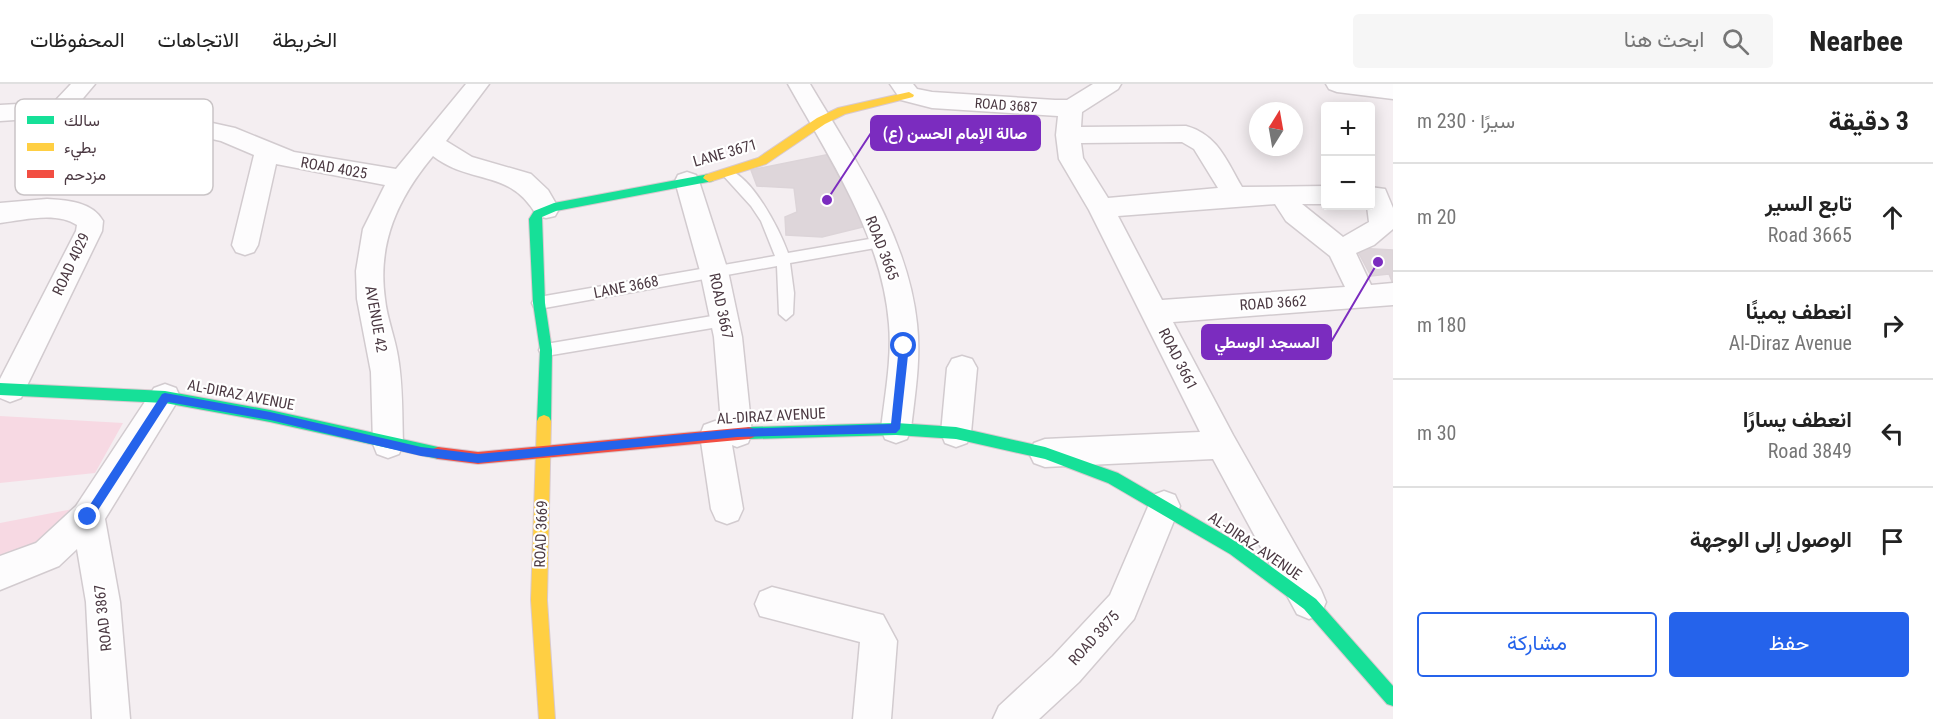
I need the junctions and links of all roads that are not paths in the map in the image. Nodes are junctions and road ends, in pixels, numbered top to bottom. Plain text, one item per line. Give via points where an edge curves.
1 (84, 84) edge
2 (478, 84) edge
3 (799, 84) edge
4 (1110, 84) edge
5 (1332, 84) edge
6 (1337, 84) edge
7 (905, 89) edge
8 (1393, 91) edge
9 (70, 99) edge
10 (1338, 102) edge
11 (15, 112) edge
12 (0, 113) edge
13 (820, 122) junction
14 (1069, 122) junction
15 (213, 131) edge
16 (432, 143) junction
17 (267, 152) junction
18 (727, 172) junction
19 (402, 179) junction
20 (687, 181) junction
21 (1281, 194) junction
22 (1321, 195) edge
23 (1236, 196) junction
24 (1375, 199) edge
25 (1101, 208) junction
26 (542, 212) junction
27 (0, 213) edge
28 (1387, 229) edge
29 (881, 242) junction
30 (245, 245) dead end
31 (1340, 249) junction
32 (784, 258) junction
33 (714, 271) junction
34 (1393, 294) edge
35 (1364, 296) junction
36 (538, 303) junction
37 (1154, 312) junction
38 (786, 314) dead end
39 (724, 320) junction
40 (546, 350) junction
41 (962, 368) dead end
42 (5, 389) edge
43 (165, 397) junction
44 (896, 429) junction
45 (956, 433) junction
46 (726, 434) junction
47 (388, 444) junction
48 (1222, 445) junction
49 (544, 452) junction
50 (1045, 453) junction
51 (1164, 506) junction
52 (728, 509) dead end
53 (88, 517) junction
54 (0, 573) edge
55 (772, 604) dead end
56 (1310, 604) junction
57 (1393, 699) edge
58 (111, 719) edge
59 (547, 719) edge
60 (872, 719) edge
61 (1012, 719) edge

1 - 9 street
2 - 16 street, AVENUE 42
3 - 13 street, ROAD 3665
4 - 14 street
5 - 10 street
6 - 8 street
7 - 13 street, LANE 3671
7 - 14 street, ROAD 3687 via 932,100
11 - 12 street, ROAD 4025
13 - 18 street, LANE 3671 via 772,157
13 - 29 street, ROAD 3665
14 - 23 street, ROAD 3687 via 1192,136 1206,148
14 - 25 street, ROAD 3661 via 1071,159
15 - 17 street, ROAD 4025
16 - 19 street, AVENUE 42
16 - 26 street via 465,164 522,179 538,193
17 - 19 street, ROAD 4025 via 322,167
17 - 30 street
18 - 20 street, LANE 3671
18 - 32 lane via 763,211
19 - 47 street, AVENUE 42 via 378,227 369,280 382,347
20 - 26 street, LANE 3671
20 - 33 street, ROAD 3667
21 - 22 street
21 - 23 street
21 - 31 street via 1294,214
23 - 25 street
24 - 28 street
25 - 37 street, ROAD 3661
26 - 36 street, ROAD 3669 via 535,219
27 - 42 street, ROAD 4029 via 71,210 90,221
28 - 31 street
29 - 32 lane, LANE 3668
29 - 44 street, ROAD 3665 via 896,280 903,323
31 - 35 street
32 - 33 lane, LANE 3668
32 - 38 lane
33 - 36 lane, LANE 3668
33 - 39 street, ROAD 3667
34 - 35 street, ROAD 3662
35 - 37 street, ROAD 3662
36 - 40 street, ROAD 3669
37 - 48 street, ROAD 3661
39 - 40 lane
39 - 46 street, ROAD 3667
40 - 49 street, ROAD 3669
41 - 45 street
42 - 43 street, AL-DIRAZ AVENUE
43 - 47 street, AL-DIRAZ AVENUE via 270,416
43 - 53 street
44 - 45 street, AL-DIRAZ AVENUE
44 - 46 street, AL-DIRAZ AVENUE
45 - 50 street, AL-DIRAZ AVENUE
46 - 49 street, AL-DIRAZ AVENUE
46 - 52 street, ROAD 3667
47 - 49 street, AL-DIRAZ AVENUE via 478,458
48 - 50 street
48 - 56 street, ROAD 3661
49 - 59 street, ROAD 3669 via 539,600
50 - 51 street, AL-DIRAZ AVENUE via 1113,478
51 - 56 street, AL-DIRAZ AVENUE via 1235,549
51 - 61 street, ROAD 3875 via 1122,607 1066,669
53 - 54 street via 47,555
53 - 58 street, ROAD 3867 via 103,602
55 - 60 street via 871,627 879,640
56 - 57 street, AL-DIRAZ AVENUE

